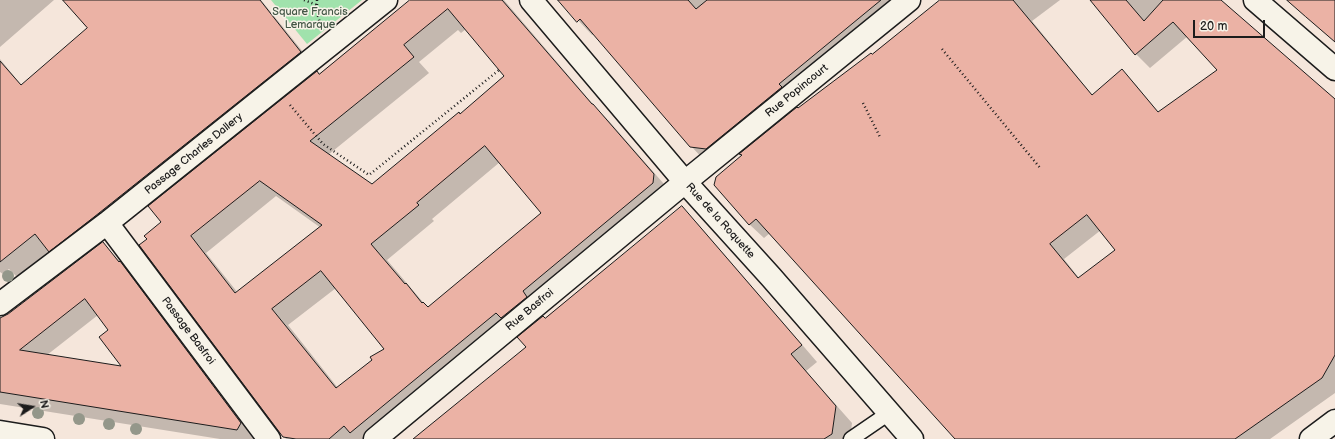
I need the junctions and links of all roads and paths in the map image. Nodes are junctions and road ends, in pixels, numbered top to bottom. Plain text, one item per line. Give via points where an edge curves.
1 (304, 0) edge
2 (386, 0) edge
3 (531, 0) edge
4 (909, 0) edge
5 (1255, 0) edge
6 (317, 5) dead end
7 (942, 49) dead end
8 (499, 70) dead end
9 (1335, 70) edge
10 (286, 100) dead end
11 (863, 103) dead end
12 (880, 137) dead end
13 (1041, 169) dead end
14 (685, 182) junction
15 (107, 223) junction
16 (0, 304) edge
17 (889, 413) junction
18 (1335, 421) edge
19 (0, 432) edge
20 (43, 439) edge
21 (269, 439) edge
22 (375, 439) edge
23 (852, 439) edge
24 (912, 439) edge
25 (1311, 439) edge

1 - 6 path
2 - 15 street, Passage Charles Dallery
3 - 14 street, Rue de la Roquette
4 - 14 street, Rue Popincourt
5 - 9 street
7 - 13 path
8 - 10 path via 369,175 323,144
11 - 12 path
14 - 17 street, Rue de la Roquette
14 - 22 street, Rue Basfroi
15 - 16 street, Passage Charles Dallery
15 - 21 street, Passage Basfroi
17 - 23 lane
17 - 24 street, Rue de la Roquette
18 - 25 street
19 - 20 street

